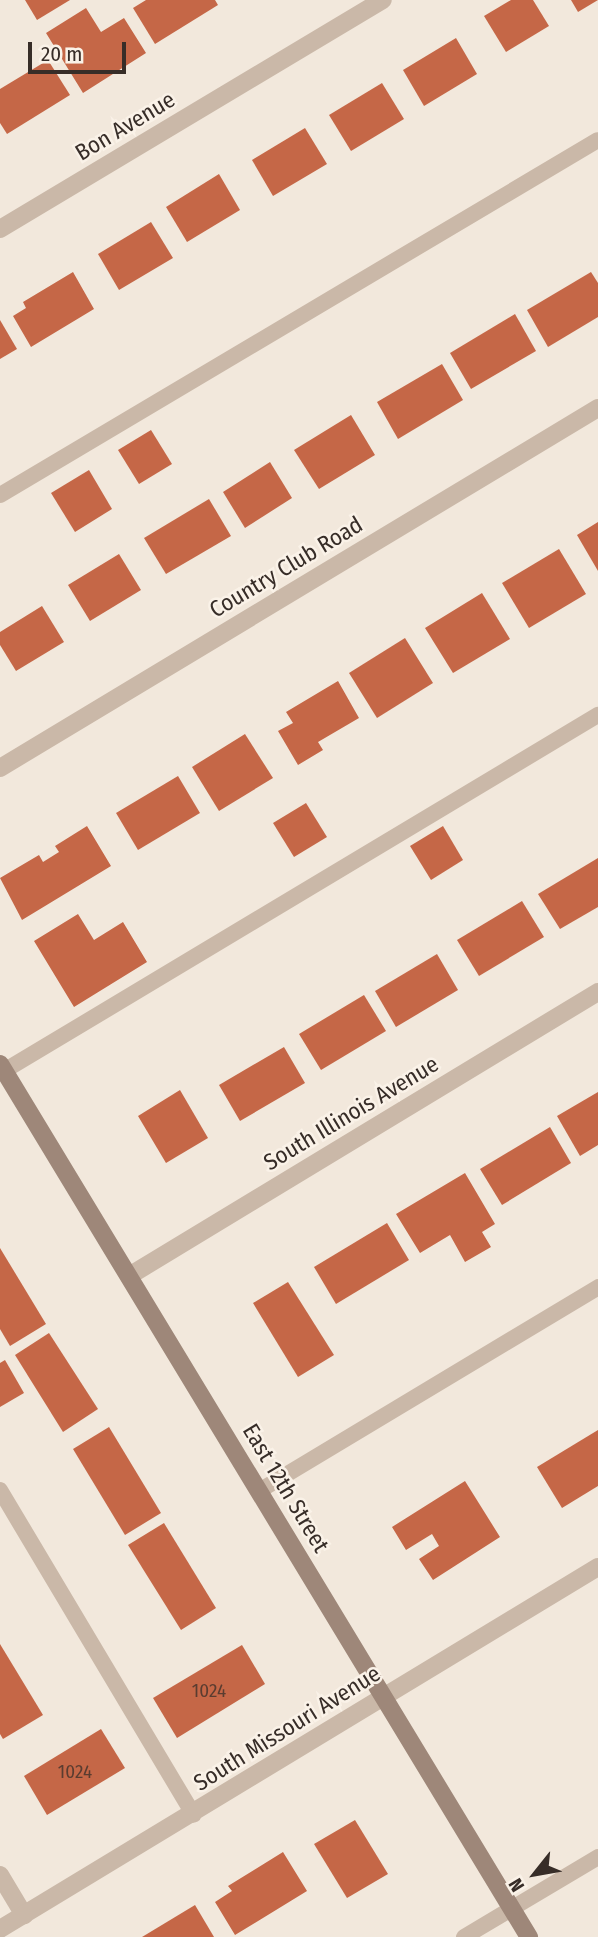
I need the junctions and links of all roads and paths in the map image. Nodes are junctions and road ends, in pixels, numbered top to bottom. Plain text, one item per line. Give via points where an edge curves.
1 (383, 0) edge
2 (598, 140) edge
3 (0, 229) edge
4 (598, 408) edge
5 (0, 495) edge
6 (598, 715) edge
7 (0, 768) edge
8 (598, 992) edge
9 (2, 1068) edge
10 (129, 1276) junction
11 (598, 1287) edge
12 (0, 1490) edge
13 (259, 1491) junction
14 (598, 1567) edge
15 (383, 1696) junction
16 (194, 1815) junction
17 (598, 1857) edge
18 (0, 1875) edge
19 (512, 1908) junction
20 (24, 1915) junction
21 (0, 1929) edge
22 (464, 1937) edge
23 (529, 1937) edge

1 - 3 street, Bon Avenue
2 - 5 lane
4 - 7 street, Country Club Road
6 - 9 lane
8 - 10 street, South Illinois Avenue
9 - 10 street, East 12th Street
10 - 13 street, East 12th Street
11 - 13 lane
12 - 16 lane
13 - 15 street, East 12th Street
14 - 15 street, South Missouri Avenue
15 - 16 street, South Missouri Avenue
15 - 19 street, East 12th Street
16 - 20 street, South Missouri Avenue
17 - 19 lane
18 - 20 street
19 - 22 lane
19 - 23 street, East 12th Street
20 - 21 street, South Missouri Avenue

